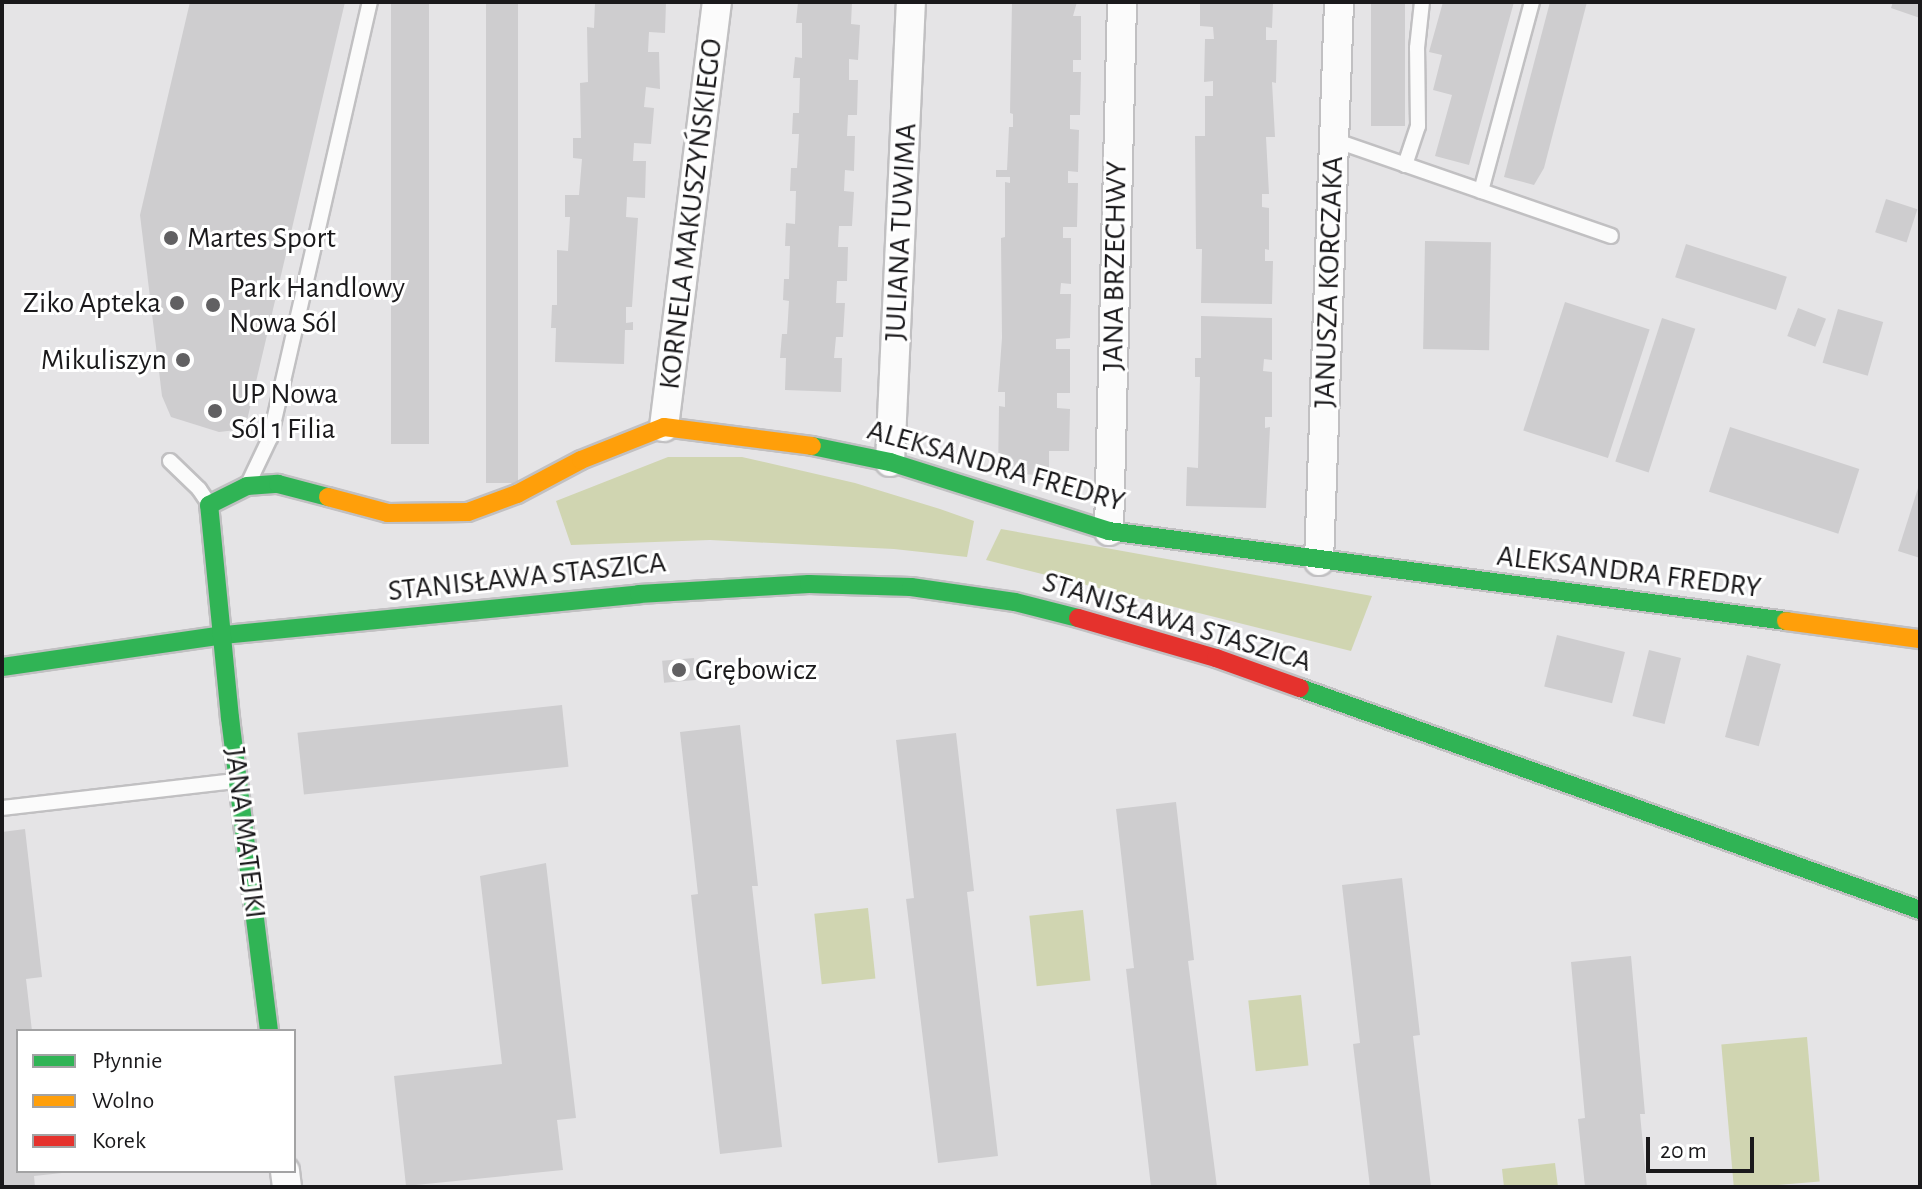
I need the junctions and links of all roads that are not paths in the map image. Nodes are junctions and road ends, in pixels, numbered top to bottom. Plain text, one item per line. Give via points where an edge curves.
1 (370, 2) edge
2 (717, 2) edge
3 (911, 2) edge
4 (1122, 2) edge
5 (1339, 2) edge
6 (1422, 2) edge
7 (1532, 2) edge
8 (1334, 140) junction
9 (1405, 165) junction
10 (1481, 191) junction
11 (1611, 236) dead end
12 (664, 427) junction
13 (170, 461) dead end
14 (890, 462) junction
15 (247, 486) junction
16 (209, 505) junction
17 (1109, 531) junction
18 (1319, 561) junction
19 (224, 635) junction
20 (1920, 639) edge
21 (2, 667) edge
22 (240, 781) junction
23 (2, 808) edge
24 (1920, 910) edge
25 (269, 1029) edge

1 - 15 lane via 270,438
2 - 12 street, KORNELA MAKUSZYŃSKIEGO
3 - 14 street, JULIANA TUWIMA
4 - 17 street, JANA BRZECHWY
5 - 8 street, JANUSZA KORCZAKA
6 - 9 lane via 1418,126
7 - 10 lane
8 - 9 lane
8 - 18 street, JANUSZA KORCZAKA
9 - 10 lane
10 - 11 lane
12 - 14 street, ALEKSANDRA FREDRY via 778,439
12 - 15 street, ALEKSANDRA FREDRY via 468,512 388,513 278,484
13 - 16 lane
14 - 17 street, ALEKSANDRA FREDRY
15 - 16 street, ALEKSANDRA FREDRY
16 - 19 street
17 - 18 street, ALEKSANDRA FREDRY
18 - 20 street, ALEKSANDRA FREDRY
19 - 21 street, STANISŁAWA STASZICA
19 - 22 street, JANA MATEJKI
19 - 24 street, STANISŁAWA STASZICA via 720,587 911,587 1015,602 1227,662
22 - 23 lane
22 - 25 street, JANA MATEJKI

